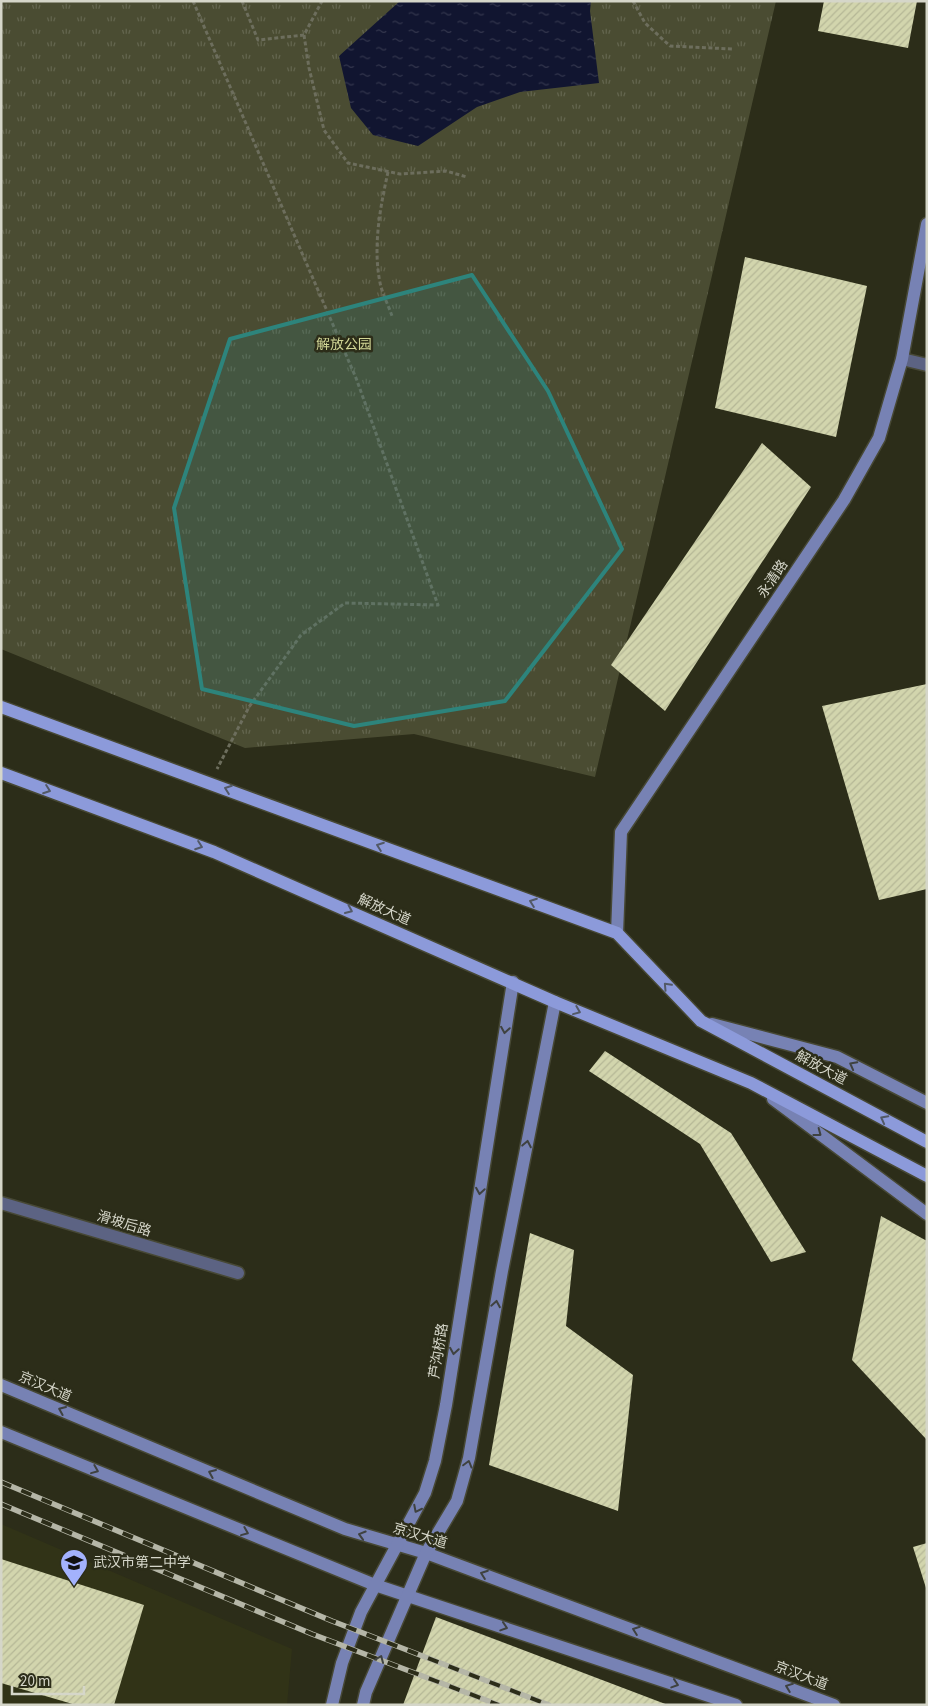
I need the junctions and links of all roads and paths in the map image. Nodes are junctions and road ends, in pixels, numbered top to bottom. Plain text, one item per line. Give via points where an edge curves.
1 (192, 1) edge
2 (242, 1) edge
3 (322, 1) edge
4 (633, 1) edge
5 (304, 35) junction
6 (732, 49) dead end
7 (388, 172) junction
8 (466, 176) dead end
9 (927, 224) edge
10 (392, 316) dead end
11 (902, 359) junction
12 (927, 365) edge
13 (1, 707) edge
14 (1, 773) edge
15 (210, 783) junction
16 (618, 933) junction
17 (513, 982) junction
18 (555, 1002) junction
19 (701, 1021) junction
20 (751, 1083) junction
21 (927, 1104) edge
22 (927, 1142) edge
23 (927, 1176) edge
24 (1, 1203) edge
25 (927, 1214) edge
26 (238, 1273) dead end
27 (1, 1385) edge
28 (1, 1432) edge
29 (398, 1546) junction
30 (426, 1553) junction
31 (375, 1585) junction
32 (407, 1595) junction
33 (332, 1705) edge
34 (363, 1705) edge
35 (736, 1705) edge
36 (834, 1705) edge

1 - 15 path via 356,378 438,605 345,603 301,634 249,707
2 - 5 path via 258,40
3 - 5 path
4 - 6 path via 645,23 670,46
5 - 7 path via 324,130 348,163
7 - 8 path via 446,171
7 - 10 path via 381,201 377,248 381,287
9 - 11 main road, 永清路
11 - 12 street
11 - 16 main road, 永清路 via 879,438 844,500 621,832
13 - 15 main road, 解放大道
14 -> 17 main road, 解放大道 via 214,852
16 -> 15 main road, 解放大道
19 -> 16 main road, 解放大道
17 - 18 main road, 解放大道
17 -> 29 main road, 芦沟桥路 via 435,1461 426,1493
18 -> 20 main road, 解放大道
30 -> 18 main road via 457,1501 470,1458 502,1271
21 -> 19 main road, 解放大道 via 837,1057
22 -> 19 main road, 解放大道
20 - 23 main road, 解放大道
20 -> 25 main road, 解放大道
24 - 26 street, 滑坡后路
29 -> 27 main road, 京汉大道 via 345,1530
28 -> 31 main road
29 - 30 main road, 京汉大道
29 - 31 main road, 芦沟桥路
30 - 32 main road
36 -> 30 main road, 京汉大道
31 - 32 main road
31 - 33 main road, 芦沟桥路 via 342,1663
34 -> 32 main road
32 -> 35 main road

